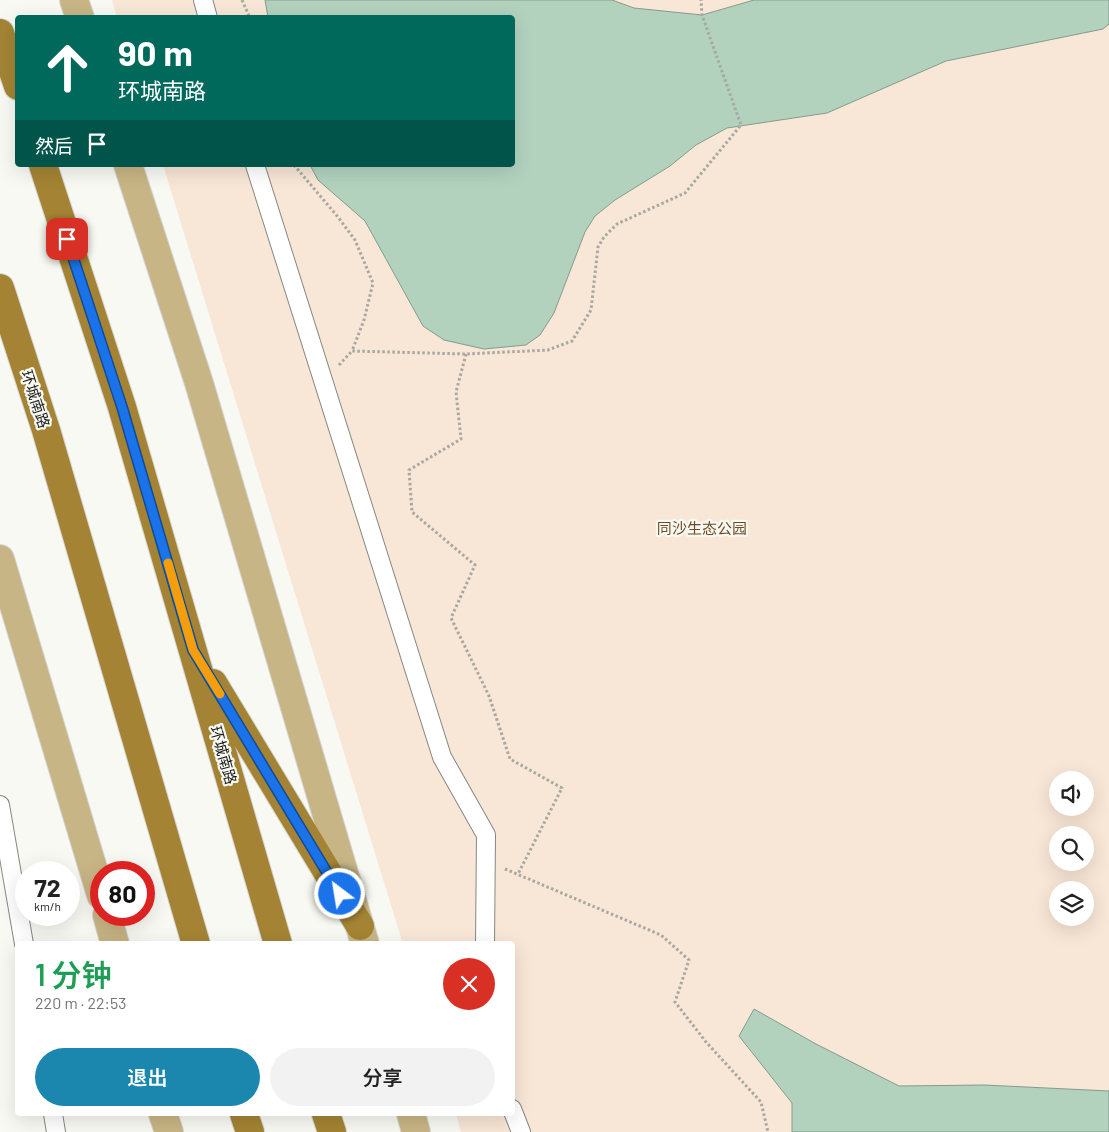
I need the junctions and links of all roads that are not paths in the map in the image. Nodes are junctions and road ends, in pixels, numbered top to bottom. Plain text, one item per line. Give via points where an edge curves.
1 (74, 0) edge
2 (203, 0) edge
3 (79, 15) edge
4 (207, 15) edge
5 (0, 33) edge
6 (15, 77) edge
7 (44, 167) edge
8 (129, 167) edge
9 (256, 167) edge
10 (0, 288) edge
11 (0, 559) edge
12 (193, 650) junction
13 (0, 804) edge
14 (91, 861) edge
15 (110, 926) edge
16 (362, 935) edge
17 (23, 941) edge
18 (114, 941) edge
19 (195, 941) edge
20 (277, 941) edge
21 (484, 941) edge
22 (52, 1116) edge
23 (164, 1116) edge
24 (245, 1116) edge
25 (327, 1116) edge
26 (412, 1116) edge
27 (515, 1116) edge
28 (56, 1132) edge
29 (168, 1132) edge
30 (250, 1132) edge
31 (332, 1132) edge
32 (416, 1132) edge
33 (522, 1132) edge

1 - 3 main road
2 - 4 street
5 - 6 highway
7 - 12 highway, 环城南路 via 122,407
8 - 16 main road via 199,383
9 - 21 street via 442,757 486,835
10 - 19 highway, 环城南路 via 46,430
11 - 14 main road
12 - 16 highway
12 - 20 highway, 环城南路
13 - 17 street
15 - 18 main road
22 - 28 street
23 - 29 main road
24 - 30 highway
25 - 31 highway
26 - 32 main road
27 - 33 street

